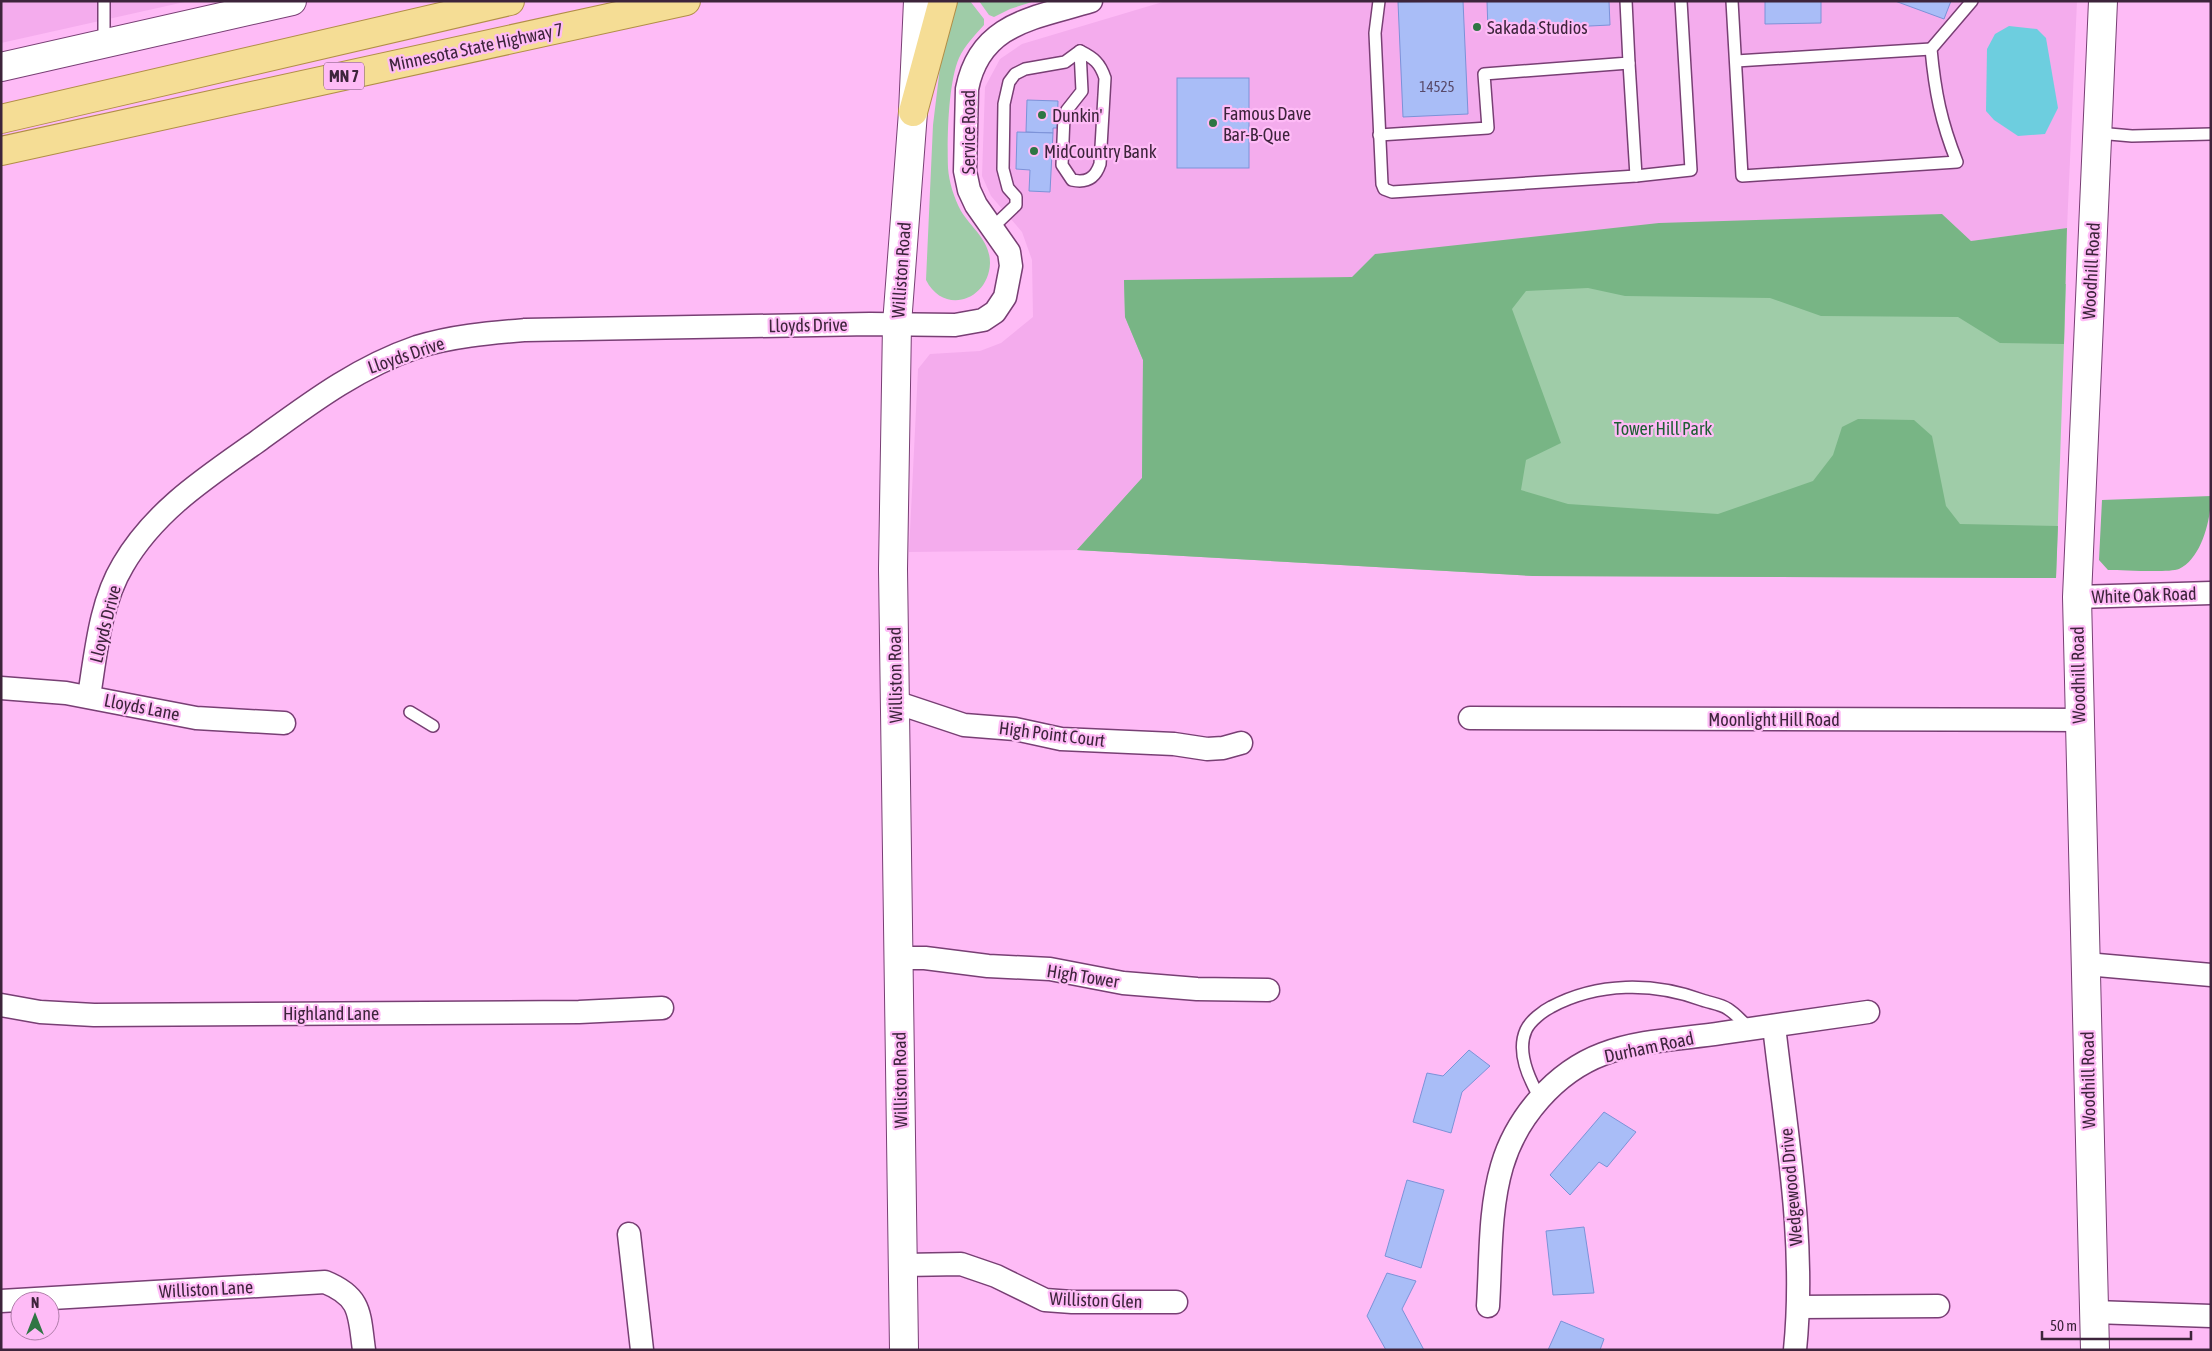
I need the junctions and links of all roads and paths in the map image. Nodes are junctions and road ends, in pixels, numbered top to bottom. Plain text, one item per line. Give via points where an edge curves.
1 (104, 1) edge
2 (292, 1) edge
3 (510, 1) edge
4 (686, 1) edge
5 (918, 1) edge
6 (943, 1) edge
7 (1092, 1) edge
8 (1379, 1) edge
9 (1626, 1) edge
10 (1681, 1) edge
11 (1732, 1) edge
12 (1972, 1) edge
13 (2103, 1) edge
14 (104, 44) junction
15 (1931, 49) junction
16 (1080, 51) junction
17 (1736, 61) junction
18 (1629, 63) junction
19 (1, 67) edge
20 (913, 112) junction
21 (1, 119) edge
22 (2097, 133) junction
23 (2211, 134) edge
24 (1379, 135) junction
25 (1, 150) edge
26 (1636, 176) junction
27 (993, 227) junction
28 (897, 324) junction
29 (2208, 587) edge
30 (2077, 597) junction
31 (1, 688) edge
32 (90, 696) junction
33 (895, 702) junction
34 (410, 712) dead end
35 (1470, 718) dead end
36 (2079, 720) junction
37 (284, 722) dead end
38 (433, 726) dead end
39 (1241, 743) dead end
40 (898, 958) junction
41 (2086, 964) junction
42 (2211, 975) edge
43 (1268, 990) dead end
44 (1, 1005) edge
45 (662, 1008) dead end
46 (1868, 1012) dead end
47 (1774, 1026) junction
48 (1750, 1029) junction
49 (1540, 1098) junction
50 (629, 1234) dead end
51 (903, 1264) junction
52 (1, 1301) edge
53 (1176, 1302) dead end
54 (1488, 1306) dead end
55 (1938, 1306) dead end
56 (1798, 1307) junction
57 (2094, 1312) junction
58 (2211, 1316) edge
59 (364, 1350) edge
60 (642, 1350) edge
61 (904, 1350) edge
62 (1795, 1350) edge
63 (2095, 1350) edge

1 - 14 lane
2 - 14 street
3 - 21 main road, Minnesota State Highway 7 / MN 7
4 - 25 main road, Minnesota State Highway 7 / MN 7
5 - 20 street, Williston Road
6 - 20 main road
7 - 27 street, Service Road via 1012,26 990,41 976,60 967,89 965,171 976,205
8 - 24 lane via 1375,33
9 - 18 lane
10 - 26 lane via 1691,170
11 - 17 lane
12 - 15 lane
13 - 22 street, Woodhill Road
14 - 19 street
15 - 17 lane
15 - 17 lane via 1936,97 1956,162 1742,176
16 - 16 lane via 1095,58 1105,78 1100,164 1097,174 1081,182 1072,180 1062,165 1064,116 1082,91
16 - 27 lane via 1065,62 1025,69 1008,82 1004,104 1003,169 1008,188 1016,197 1016,205
18 - 24 lane via 1484,74 1488,128
18 - 26 lane
20 - 28 street, Williston Road
22 - 23 lane via 2132,136
22 - 30 street, Woodhill Road
24 - 26 lane via 1382,184 1384,189 1392,192
27 - 28 street, Service Road via 1009,252 1011,266 1005,297 995,312 971,324
28 - 32 street, Lloyds Drive via 535,330 472,334 418,347 366,367 320,396 193,488 172,504 148,530 122,567 109,594
28 - 33 street, Williston Road via 893,569
29 - 30 street, White Oak Road
30 - 36 street, Woodhill Road
31 - 32 street, Lloyds Lane
32 - 37 street, Lloyds Lane via 196,718
33 - 39 street, High Point Court via 964,725 1015,729 1061,739 1174,744 1208,749
33 - 40 street, Williston Road
34 - 38 lane
35 - 36 street, Moonlight Hill Road
36 - 41 street, Woodhill Road
40 - 43 street, High Tower via 1050,969 1133,984
40 - 51 street, Williston Road
41 - 42 street
41 - 57 street, Woodhill Road
44 - 45 street, Highland Lane via 40,1012 94,1015 569,1012
46 - 47 street, Durham Road
47 - 48 street, Durham Road
47 - 56 street, Wedgewood Drive via 1795,1213
48 - 49 street, Durham Road via 1642,1044 1602,1054 1568,1073
48 - 49 lane via 1727,1008 1684,993 1640,987 1602,988 1567,998 1542,1012 1526,1030 1523,1054 1527,1076
49 - 54 street, Durham Road via 1516,1130 1502,1166 1495,1204
50 - 60 street
51 - 53 street, Williston Glen via 960,1264 996,1276 1046,1300
51 - 61 street, Williston Road
52 - 59 street, Williston Lane via 325,1282 341,1288 354,1299
55 - 56 street
56 - 62 street, Wedgewood Drive
57 - 58 street
57 - 63 street, Woodhill Road

